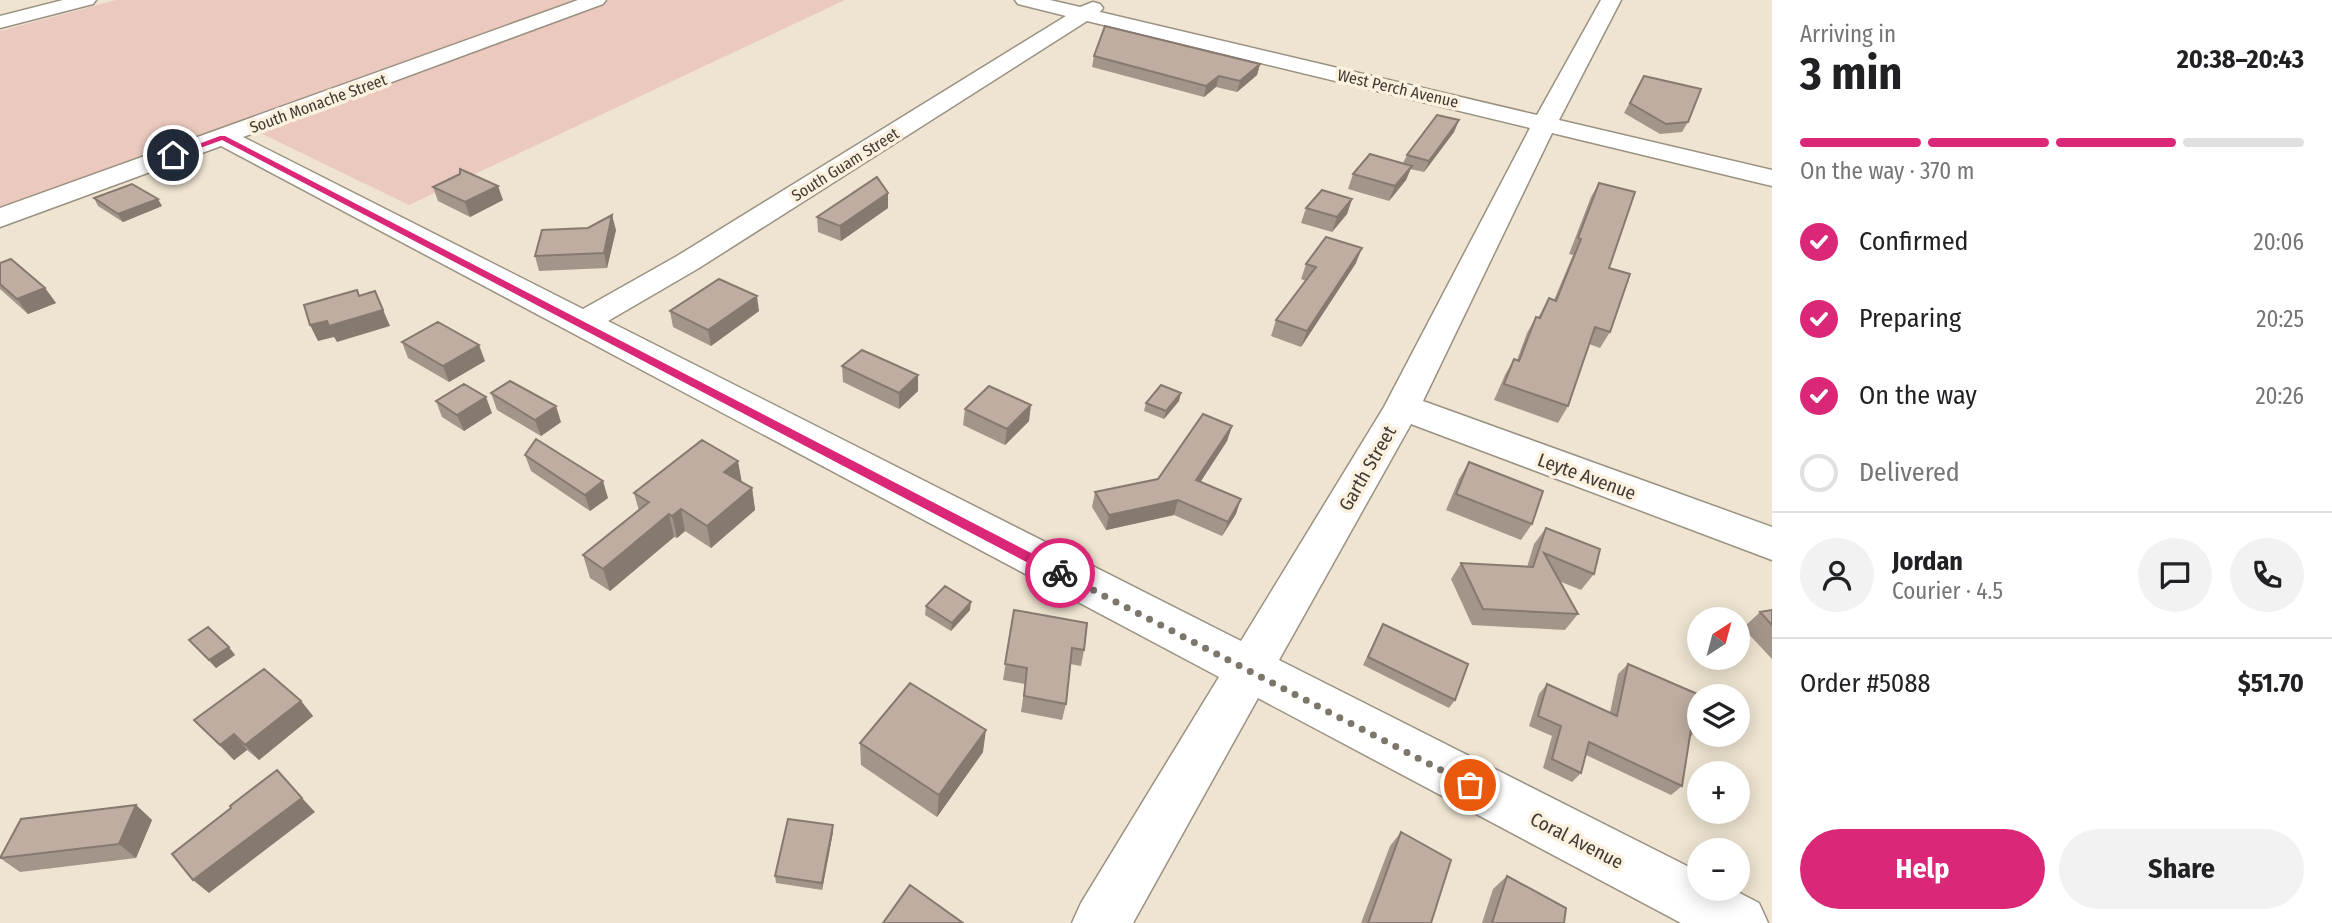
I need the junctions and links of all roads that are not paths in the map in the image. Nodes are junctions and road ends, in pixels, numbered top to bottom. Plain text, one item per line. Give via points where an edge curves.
1 (86, 0) edge
2 (596, 0) edge
3 (1025, 0) edge
4 (1107, 0) edge
5 (1611, 0) edge
6 (1081, 14) junction
7 (0, 22) edge
8 (1545, 123) junction
9 (223, 137) junction
10 (1772, 177) edge
11 (0, 218) edge
12 (580, 324) junction
13 (1402, 407) junction
14 (1772, 544) edge
15 (1249, 671) junction
16 (1101, 923) edge
17 (1739, 923) edge

1 - 7 street
2 - 9 street, South Monache Street
3 - 6 street, West Perch Avenue
4 - 6 street, South Guam Street
5 - 8 street, Garth Street
6 - 8 street, West Perch Avenue
6 - 12 street, South Guam Street via 688,262
8 - 10 street, West Perch Avenue
8 - 13 street, Garth Street
9 - 11 street, South Monache Street
9 - 12 street, Coral Avenue
12 - 15 street, Coral Avenue
13 - 14 street, Leyte Avenue
13 - 15 street, Garth Street
15 - 16 street, Garth Street
15 - 17 street, Coral Avenue

